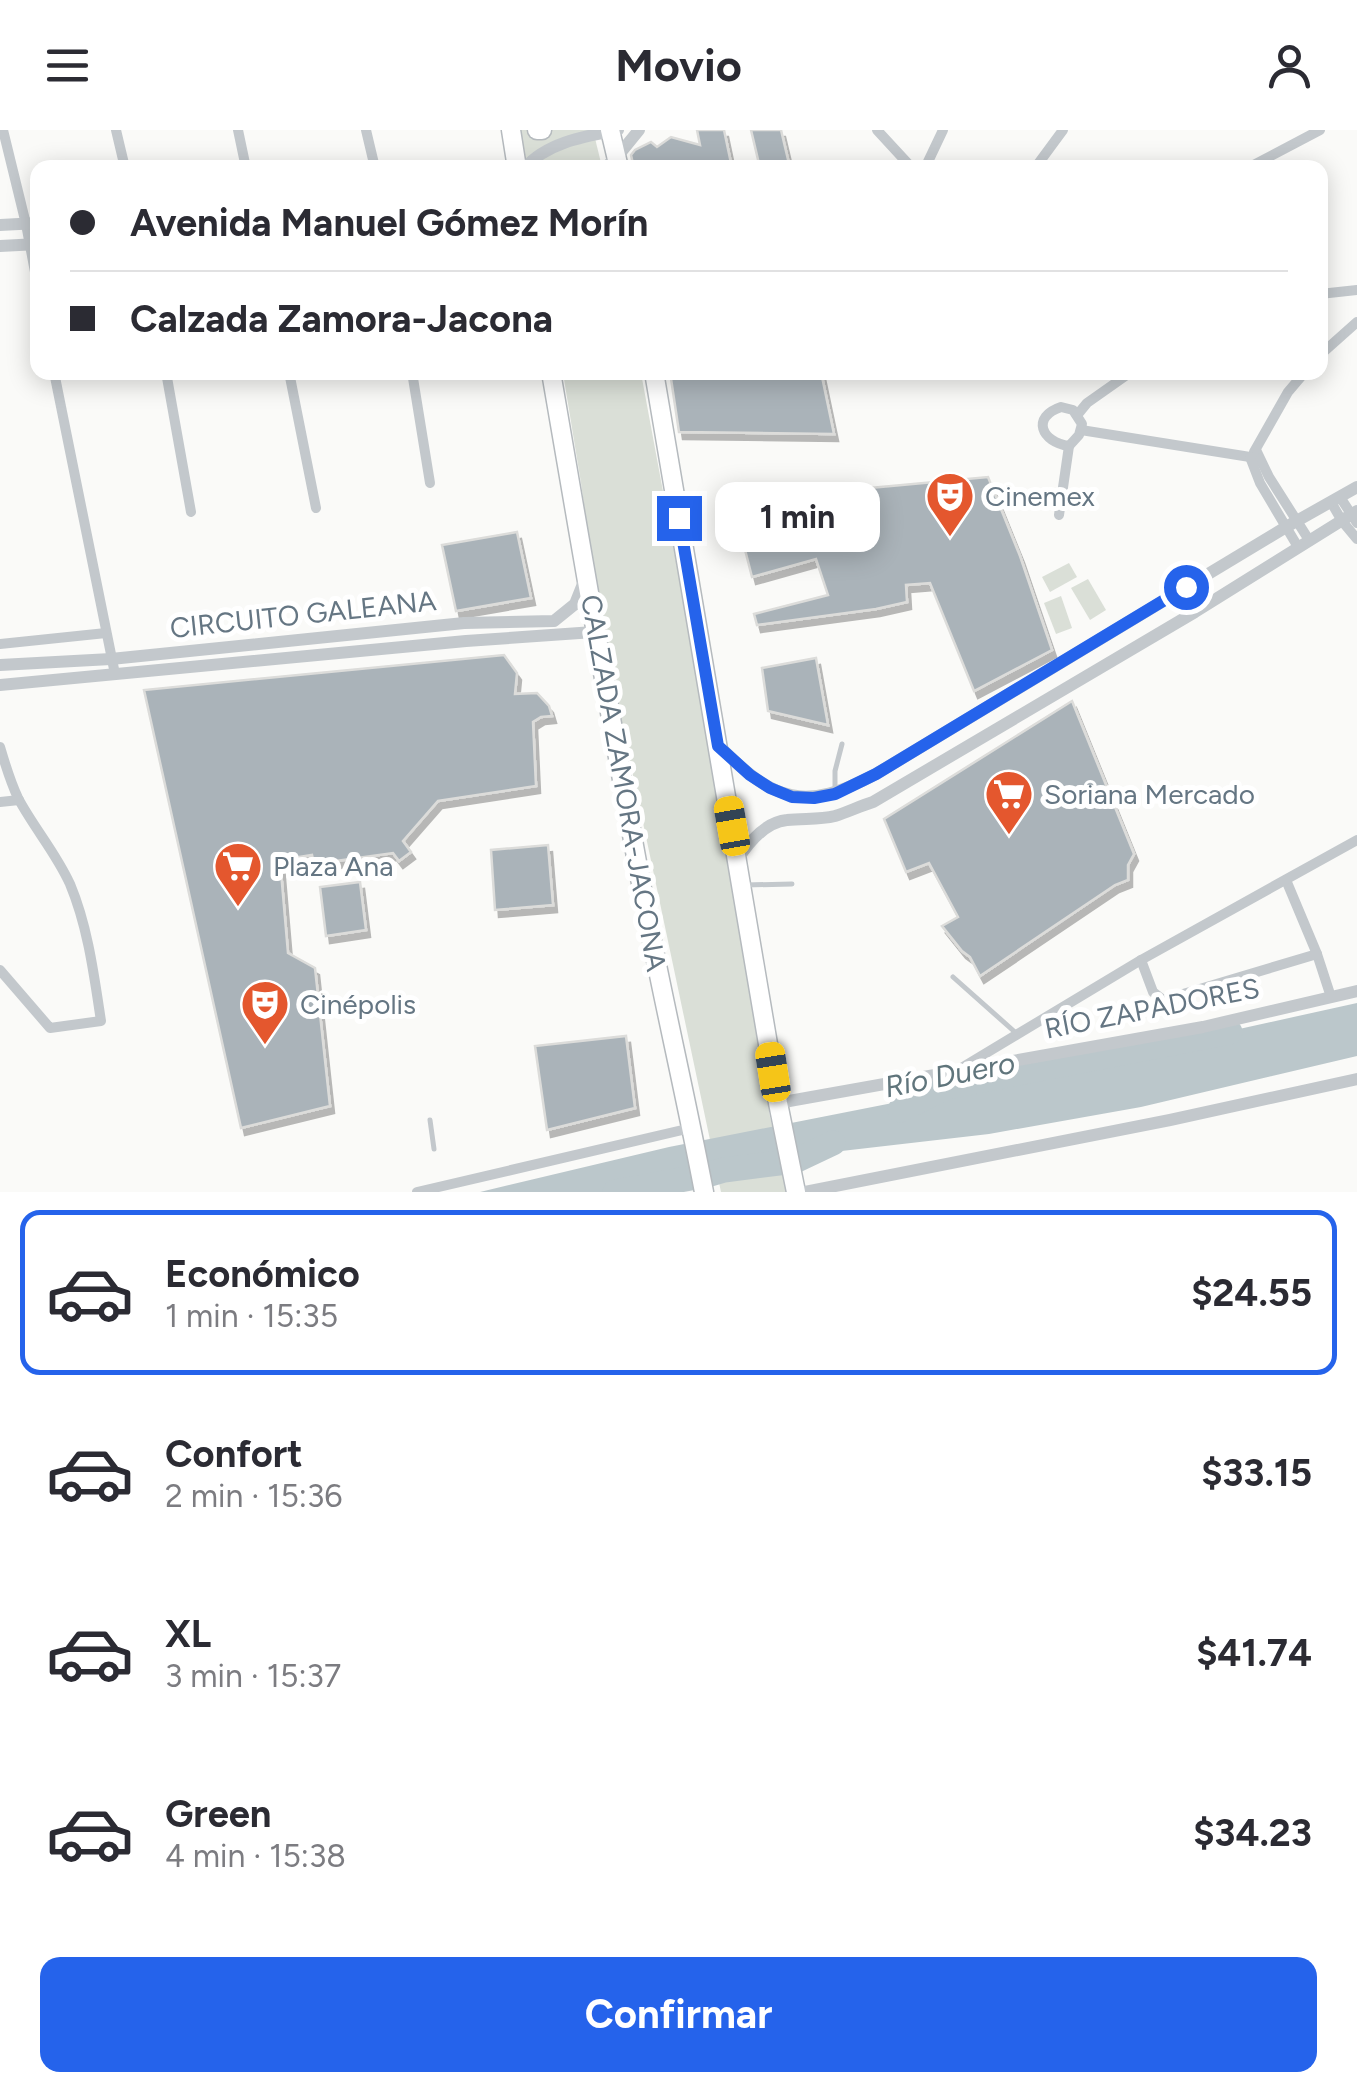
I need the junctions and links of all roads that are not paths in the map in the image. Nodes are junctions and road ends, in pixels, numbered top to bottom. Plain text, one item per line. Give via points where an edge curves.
1 (4, 130) edge
2 (116, 130) edge
3 (238, 130) edge
4 (366, 130) edge
5 (511, 130) edge
6 (639, 130) edge
7 (877, 130) edge
8 (943, 130) edge
9 (1063, 130) edge
10 (1320, 130) edge
11 (613, 131) edge
12 (1303, 134) edge
13 (123, 160) edge
14 (244, 160) edge
15 (373, 160) edge
16 (516, 160) edge
17 (531, 160) edge
18 (614, 160) edge
19 (617, 160) edge
20 (905, 160) edge
21 (930, 160) edge
22 (1042, 160) edge
23 (1261, 160) edge
24 (30, 217) edge
25 (30, 224) edge
26 (0, 225) edge
27 (30, 244) edge
28 (0, 246) edge
29 (1357, 290) edge
30 (1328, 293) edge
31 (1357, 322) edge
32 (1328, 348) edge
33 (56, 380) edge
34 (167, 380) edge
35 (290, 380) edge
36 (413, 380) edge
37 (553, 380) edge
38 (655, 380) edge
39 (1120, 380) edge
40 (1298, 380) edge
41 (1078, 414) junction
42 (1081, 430) junction
43 (1068, 446) junction
44 (1253, 453) junction
45 (430, 483) dead end
46 (1357, 487) edge
47 (1336, 500) junction
48 (316, 508) dead end
49 (191, 512) dead end
50 (1059, 516) dead end
51 (1352, 518) edge
52 (1291, 524) junction
53 (1357, 539) edge
54 (1304, 544) junction
55 (586, 577) junction
56 (464, 622) junction
57 (105, 631) junction
58 (594, 632) junction
59 (466, 641) junction
60 (0, 644) edge
61 (111, 659) junction
62 (0, 665) edge
63 (114, 674) junction
64 (0, 685) edge
65 (842, 744) dead end
66 (0, 746) edge
67 (718, 746) junction
68 (835, 794) junction
69 (19, 800) junction
70 (0, 802) edge
71 (1357, 840) edge
72 (738, 858) junction
73 (1286, 880) junction
74 (792, 884) dead end
75 (742, 885) junction
76 (1317, 954) junction
77 (1141, 960) junction
78 (0, 970) edge
79 (953, 976) dead end
80 (1357, 991) edge
81 (1331, 997) junction
82 (1016, 1033) junction
83 (958, 1071) junction
84 (1357, 1078) edge
85 (780, 1109) junction
86 (430, 1120) dead end
87 (692, 1132) junction
88 (434, 1149) dead end
89 (703, 1189) edge
90 (417, 1192) edge
91 (796, 1192) edge
92 (806, 1192) edge

1 - 24 street
2 - 13 street
3 - 14 street
4 - 15 street
5 - 16 main road
6 - 19 street
7 - 20 street
8 - 21 street
9 - 22 street
10 - 12 street
11 - 17 street
11 - 18 main road
12 - 23 street
25 - 26 street
27 - 28 street
29 - 30 street
31 - 32 street
33 - 57 street
34 - 49 street
35 - 48 street
36 - 45 street
37 - 55 main road, CALZADA ZAMORA-JACONA
38 - 67 main road
39 - 41 street
40 - 44 street
41 - 42 street
41 - 43 street via 1061,407 1044,422 1049,439
42 - 43 street
42 - 44 street
43 - 50 street
44 - 52 street
46 - 47 street
47 - 51 street
47 - 52 street
51 - 53 street
51 - 54 street
52 - 54 street
52 - 68 street
54 - 72 street via 873,802 835,816 772,824
55 - 56 street, CIRCUITO GALEANA via 576,604 554,621
55 - 58 main road, CALZADA ZAMORA-JACONA
56 - 59 street
56 - 61 street, CIRCUITO GALEANA
57 - 60 street
57 - 61 street
58 - 59 street, CIRCUITO GALEANA
58 - 87 main road, CALZADA ZAMORA-JACONA
59 - 63 street, CIRCUITO GALEANA
61 - 62 street, CIRCUITO GALEANA
61 - 63 street
63 - 64 street, CIRCUITO GALEANA
65 - 68 lane
66 - 69 street
67 - 68 street via 770,788 792,797
67 - 72 main road
69 - 70 street
69 - 78 street via 70,886 101,1020 50,1028
71 - 73 street
72 - 75 main road
73 - 76 street
73 - 77 street
74 - 75 lane
75 - 85 main road
76 - 77 street via 1163,1000
76 - 81 street
77 - 82 street
79 - 82 lane
80 - 81 street, RÍO ZAPADORES
81 - 83 street, RÍO ZAPADORES
82 - 83 street
83 - 85 street, RÍO ZAPADORES
84 - 92 street
85 - 91 main road
86 - 88 lane
87 - 89 main road, CALZADA ZAMORA-JACONA
87 - 90 street

